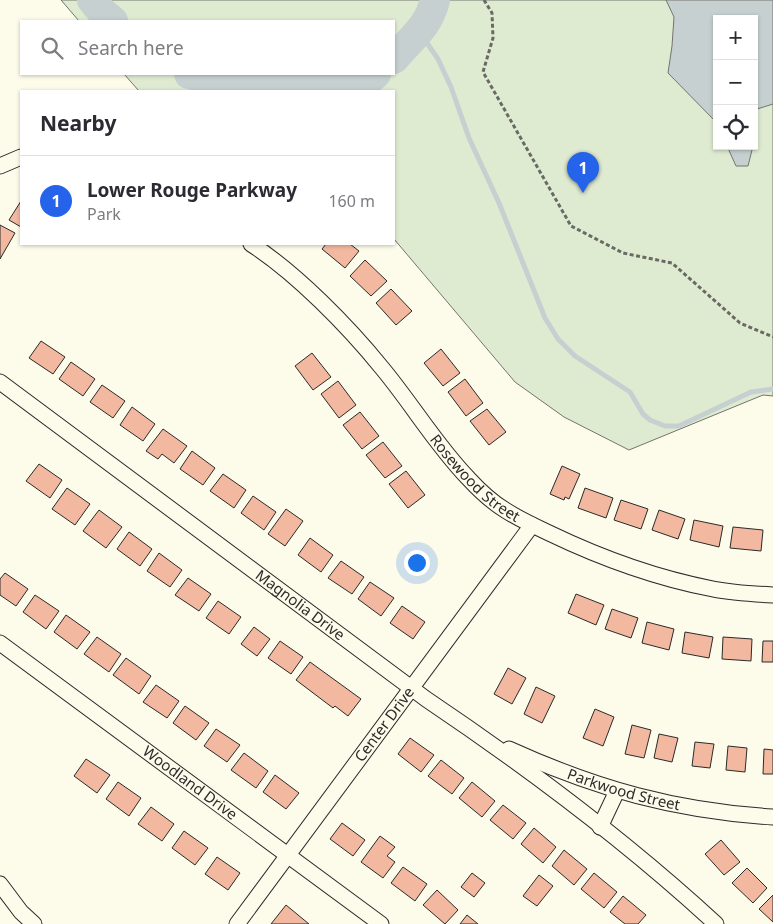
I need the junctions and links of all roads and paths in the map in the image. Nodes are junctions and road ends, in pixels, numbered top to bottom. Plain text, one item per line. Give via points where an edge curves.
1 (484, 0) edge
2 (20, 157) edge
3 (0, 166) edge
4 (252, 245) edge
5 (773, 337) edge
6 (0, 382) edge
7 (532, 525) junction
8 (773, 595) edge
9 (0, 643) edge
10 (411, 688) junction
11 (482, 737) junction
12 (617, 791) junction
13 (773, 817) edge
14 (600, 827) junction
15 (288, 855) junction
16 (0, 884) edge
17 (34, 924) edge
18 (237, 924) edge
19 (381, 924) edge
20 (716, 924) edge

1 - 5 path via 492,13 493,38 483,72 571,226 623,253 672,263 740,323
2 - 3 street
4 - 7 street, Rosewood Street via 288,272 366,349 468,478 505,510
6 - 10 street, Magnolia Drive
7 - 8 street, Rosewood Street via 600,556 669,579 714,589
7 - 10 street, Center Drive
9 - 15 street, Woodland Drive
10 - 11 street, Magnolia Drive
10 - 15 street, Center Drive
11 - 12 street, Parkwood Street via 570,776
11 - 14 street, Magnolia Drive
12 - 13 street, Parkwood Street via 679,806
12 - 14 street
14 - 20 street, Magnolia Drive
15 - 18 street, Center Drive
15 - 19 street, Woodland Drive
16 - 17 street

